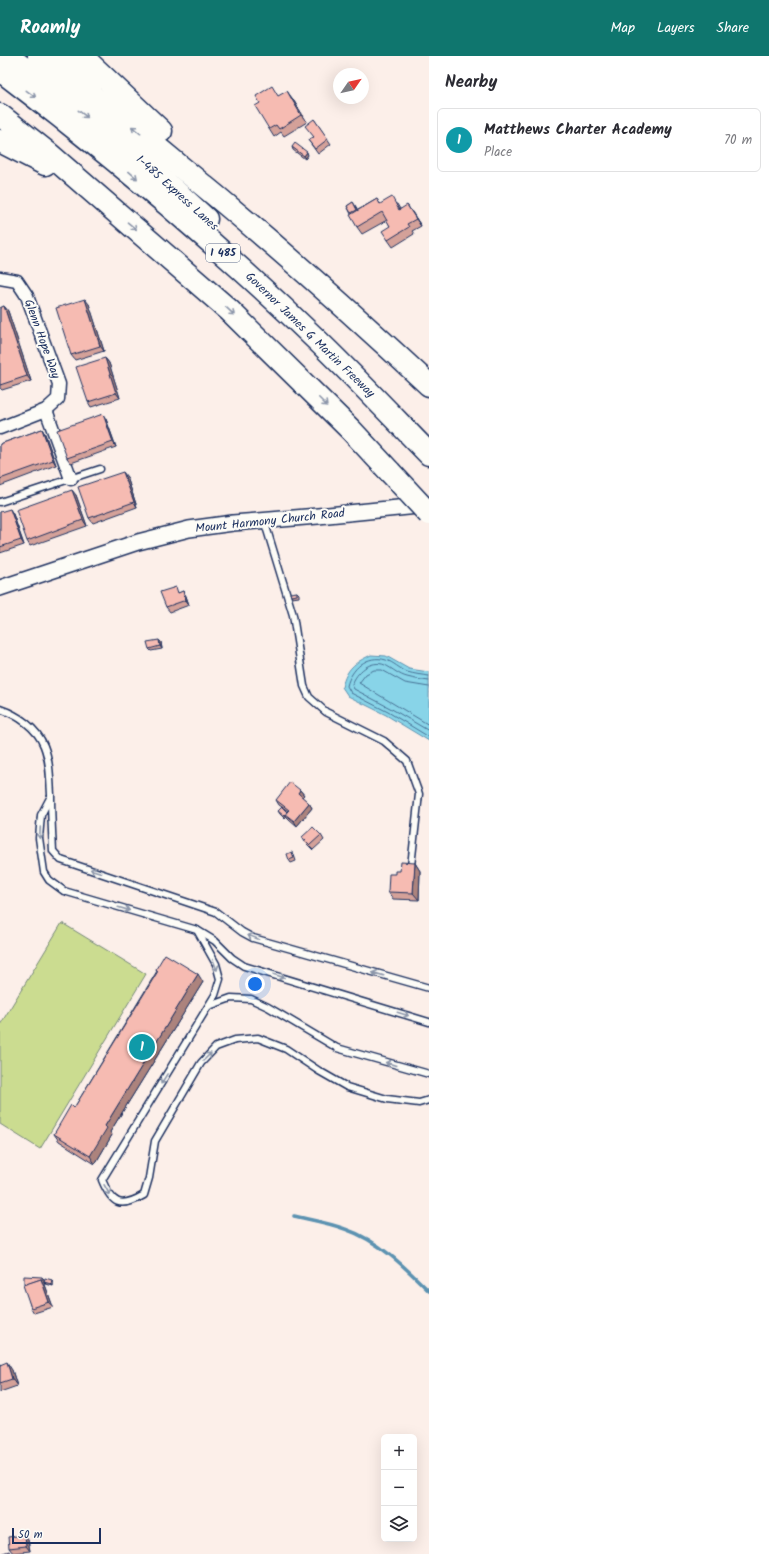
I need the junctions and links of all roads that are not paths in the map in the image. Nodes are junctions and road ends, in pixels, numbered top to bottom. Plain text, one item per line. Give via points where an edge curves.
1 (7, 56) edge
2 (39, 56) edge
3 (66, 56) edge
4 (82, 56) edge
5 (0, 70) edge
6 (0, 116) edge
7 (161, 131) junction
8 (0, 141) edge
9 (102, 200) junction
10 (0, 278) edge
11 (429, 382) edge
12 (429, 386) edge
13 (46, 410) junction
14 (1, 426) edge
15 (412, 436) junction
16 (429, 454) edge
17 (100, 469) dead end
18 (71, 478) junction
19 (0, 502) edge
20 (429, 505) edge
21 (429, 514) edge
22 (264, 520) junction
23 (0, 588) edge
24 (0, 709) edge
25 (51, 797) junction
26 (411, 866) edge
27 (197, 930) junction
28 (429, 988) edge
29 (209, 1006) junction
30 (429, 1022) edge
31 (429, 1074) edge
32 (429, 1100) edge

1 -> 15 highway, I-485 Express Lanes / I 485 via 128,150 183,197 310,321
12 -> 2 highway, I-485 Express Lanes via 367,326 233,210 124,120
3 - 7 highway
4 - 7 highway
5 -> 15 highway, Governor James G Martin Freeway / I 485 via 128,170 195,228 321,344
6 - 9 highway
7 - 11 highway via 300,254
8 - 9 highway via 54,169
9 -> 21 highway, bridge via 229,310 335,414
10 - 13 street, Glenn Hope Way via 17,281 27,296 59,384 58,399
13 - 14 street, Glenn Hope Way
13 - 18 street
15 - 16 highway, Governor James G Martin Freeway / I 485
17 - 18 lane
18 - 19 lane
20 - 22 street, Mount Harmony Church Road
22 - 23 street, Mount Harmony Church Road via 233,522 165,534
22 - 26 lane via 293,615 304,686 309,697 326,712 384,741 407,761 419,794
24 - 25 lane via 25,722 44,746
25 -> 27 lane via 41,816 39,838 44,872 49,880 64,892
28 -> 25 lane via 253,938 216,912 61,860 53,851
27 -> 29 lane via 216,964 220,979
27 -> 30 lane via 216,941 232,958 244,966
31 -> 29 lane via 337,1048 251,999 231,998
29 -> 32 lane via 102,1180 108,1194 117,1202 124,1204 144,1195 155,1141 201,1063 216,1047 235,1040 258,1038 286,1049 347,1087 387,1100 418,1103

